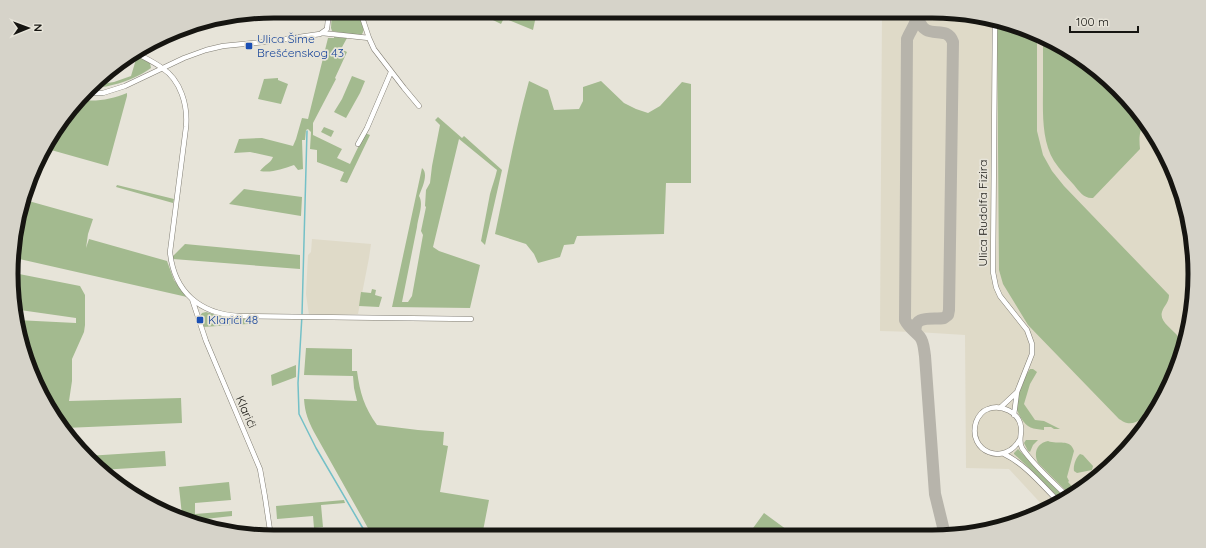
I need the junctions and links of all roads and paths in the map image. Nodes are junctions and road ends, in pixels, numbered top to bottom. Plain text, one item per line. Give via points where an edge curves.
1 (328, 18) edge
2 (362, 18) edge
3 (995, 26) edge
4 (322, 34) junction
5 (369, 38) junction
6 (140, 56) edge
7 (163, 68) junction
8 (391, 72) junction
9 (93, 93) edge
10 (419, 106) dead end
11 (358, 144) dead end
12 (192, 299) junction
13 (471, 320) dead end
14 (1017, 392) junction
15 (1001, 407) junction
16 (1014, 414) junction
17 (1020, 439) junction
18 (1004, 454) junction
19 (1064, 493) edge
20 (1055, 498) edge
21 (270, 530) edge

1 - 4 street via 326,29
2 - 5 street
3 - 14 street, Ulica Rudolfa Fizira via 993,272 1000,296 1027,330 1032,344 1032,354
4 - 5 street
4 - 7 street via 214,48
5 - 8 street
6 - 7 street
7 - 9 street via 114,90
7 - 12 street via 178,87 186,112 170,252 176,279
8 - 10 street
8 - 11 street
12 - 13 street via 203,307 224,315
12 - 21 street, Klarići via 206,341 260,469
14 - 15 street, Ulica Rudolfa Fizira
14 - 16 street, Ulica Rudolfa Fizira
15 - 16 street
15 - 18 street, Ulica Rudolfa Fizira via 989,409 981,414 976,422 975,433 976,440 983,450 993,454
16 - 17 street, Ulica Rudolfa Fizira via 1020,425
17 - 18 street
17 - 19 street, Ulica Rudolfa Fizira via 1021,446 1029,457
18 - 20 street, Ulica Rudolfa Fizira via 1024,468

